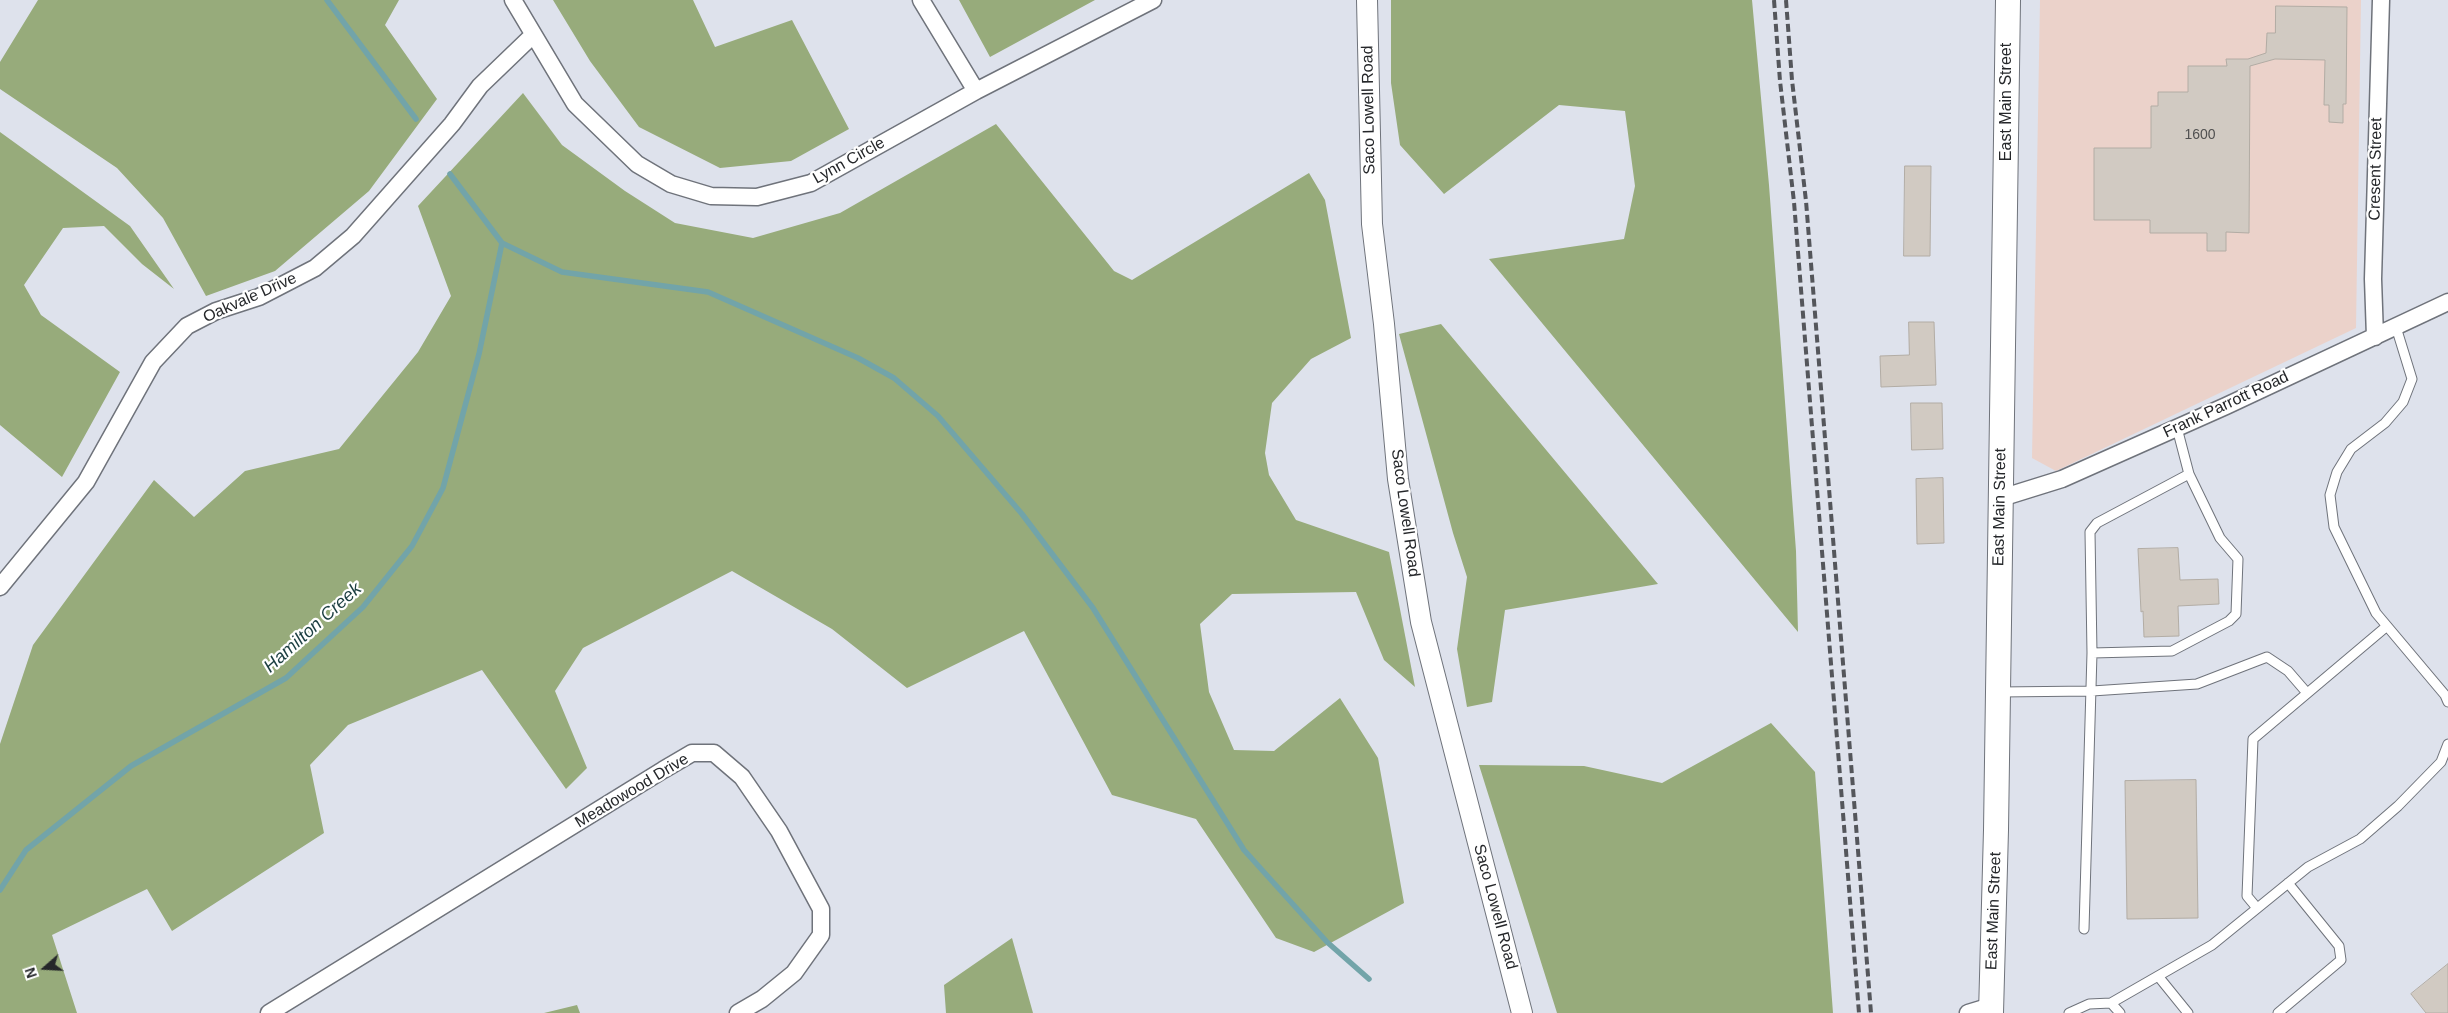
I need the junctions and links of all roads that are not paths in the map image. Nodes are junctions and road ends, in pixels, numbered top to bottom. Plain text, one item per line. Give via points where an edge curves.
1 (513, 0) edge
2 (921, 0) edge
3 (1153, 0) edge
4 (1367, 0) edge
5 (2008, 0) edge
6 (2381, 0) edge
7 (532, 36) junction
8 (976, 91) junction
9 (2448, 302) edge
10 (2396, 327) junction
11 (2375, 337) junction
12 (2177, 428) junction
13 (2189, 474) junction
14 (2000, 498) junction
15 (0, 587) edge
16 (2387, 626) junction
17 (2092, 654) junction
18 (2092, 691) junction
19 (1996, 692) junction
20 (2307, 693) junction
21 (2448, 702) edge
22 (2448, 744) edge
23 (2288, 883) junction
24 (2257, 908) junction
25 (2084, 929) dead end
26 (2158, 976) junction
27 (2111, 1003) junction
28 (1991, 1010) edge
29 (269, 1013) edge
30 (738, 1013) edge
31 (1522, 1013) edge
32 (1968, 1013) edge
33 (2069, 1013) edge
34 (2120, 1013) edge
35 (2188, 1013) edge
36 (2278, 1013) edge

1 - 7 street, Lynn Circle
2 - 8 street
3 - 8 street, Lynn Circle
4 - 31 street, Saco Lowell Road via 1372,224 1398,479 1421,622
5 - 14 main road, East Main Street
6 - 11 street, Cresent Street via 2373,279
7 - 8 street, Lynn Circle via 575,104 637,164 671,184 710,196 757,197 811,182
7 - 15 street, Oakvale Drive via 480,86 452,124 352,236 315,268 259,298 216,311 187,326 153,362 86,482
9 - 10 street, Frank Parrott Road
10 - 11 street, Frank Parrott Road
10 - 16 lane via 2412,379 2402,402 2385,423 2351,450 2337,472 2330,495 2334,527 2376,613
11 - 12 street, Frank Parrott Road
12 - 13 lane
12 - 14 street, Frank Parrott Road via 2062,479
13 - 17 lane via 2097,523 2090,532
13 - 17 lane via 2220,538 2238,559 2236,614 2230,621 2172,651
14 - 19 main road, East Main Street
16 - 20 lane
16 - 21 lane
17 - 18 lane
18 - 19 lane
18 - 20 lane via 2197,684 2266,657 2288,671
18 - 25 lane
19 - 28 main road, East Main Street
20 - 24 lane via 2253,739 2247,896
22 - 23 lane via 2441,762 2398,806 2360,839 2308,867
23 - 24 lane
23 - 36 lane via 2339,946 2341,960
24 - 26 lane via 2212,945
26 - 27 lane
26 - 35 lane
27 - 33 lane via 2089,1004
27 - 34 lane
28 - 32 street
29 - 30 street, Meadowood Drive via 663,770 692,753 714,752 742,777 758,800 779,831 821,909 821,936 794,973 762,999

